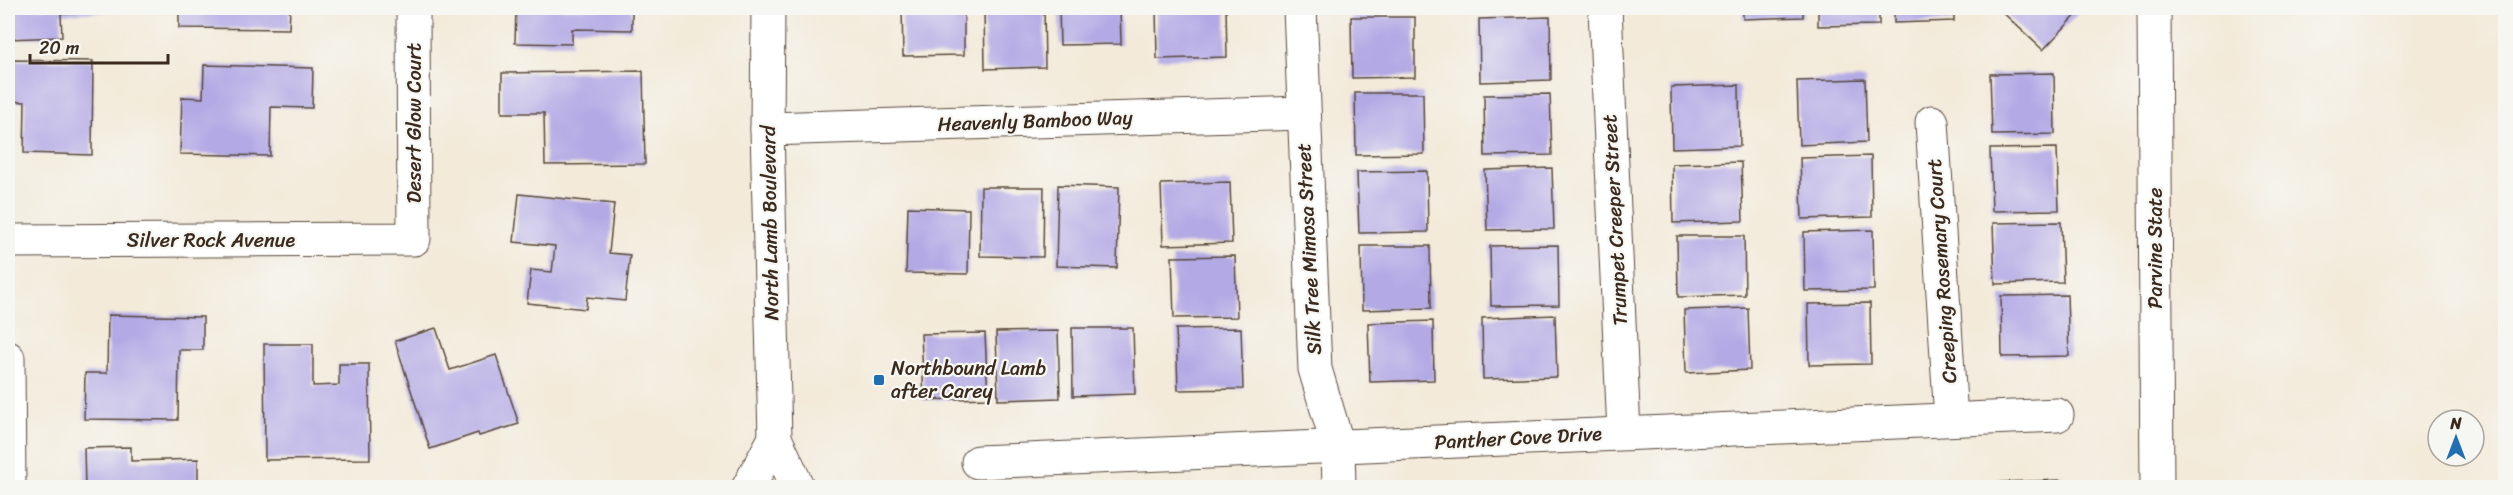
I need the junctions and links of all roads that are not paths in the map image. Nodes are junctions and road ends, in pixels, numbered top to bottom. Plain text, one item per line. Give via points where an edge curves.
1 (413, 8) edge
2 (768, 8) edge
3 (1300, 8) edge
4 (1605, 8) edge
5 (2154, 8) edge
6 (1303, 113) junction
7 (1932, 122) dead end
8 (767, 129) junction
9 (414, 240) joint
10 (8, 241) edge
11 (8, 358) edge
12 (2057, 415) dead end
13 (1951, 419) junction
14 (1624, 433) junction
15 (775, 438) junction
16 (1338, 446) junction
17 (978, 462) dead end
18 (9, 488) edge
19 (748, 488) edge
20 (798, 488) edge
21 (1339, 488) edge
22 (2157, 488) edge

1 - 9 street, Desert Glow Court
2 - 8 street, North Lamb Boulevard
3 - 6 street, Silk Tree Mimosa Street
4 - 14 street, Trumpet Creeper Street
5 - 22 street, Parvine State
6 - 8 street, Heavenly Bamboo Way
6 - 16 street, Silk Tree Mimosa Street via 1315,369
7 - 13 street, Creeping Rosemary Court
8 - 15 street, North Lamb Boulevard
9 - 10 street, Silver Rock Avenue
11 - 18 street
12 - 13 street, Panther Cove Drive
13 - 14 street, Panther Cove Drive
14 - 16 street, Panther Cove Drive
15 - 19 street, North Lamb Boulevard
15 - 20 street, North Lamb Boulevard
16 - 17 street, Panther Cove Drive
16 - 21 street, Silk Tree Mimosa Street

